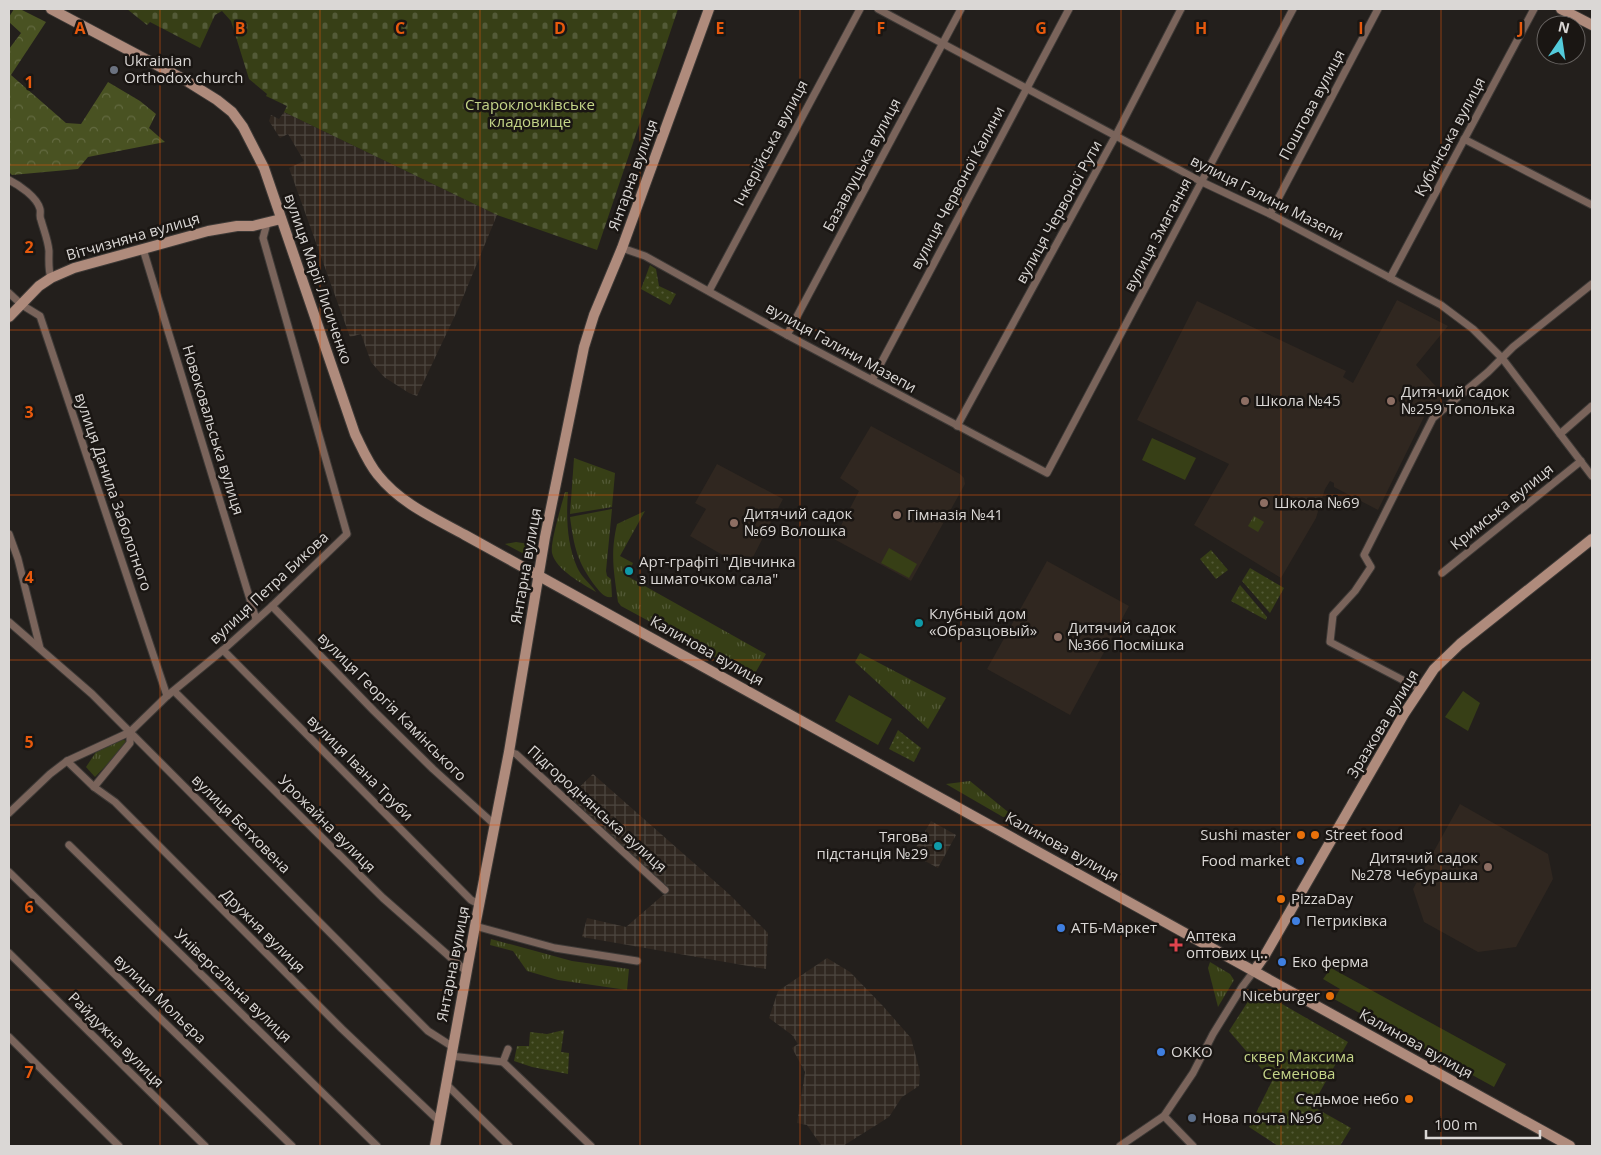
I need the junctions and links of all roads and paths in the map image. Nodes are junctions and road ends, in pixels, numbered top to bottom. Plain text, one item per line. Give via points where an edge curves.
1 (51, 9) edge
2 (709, 9) edge
3 (860, 9) edge
4 (878, 9) edge
5 (961, 9) edge
6 (1069, 9) edge
7 (1181, 9) edge
8 (1293, 9) edge
9 (1378, 9) edge
10 (1534, 9) edge
11 (1562, 9) edge
12 (1592, 25) edge
13 (942, 43) junction
14 (1027, 88) junction
15 (1116, 135) junction
16 (1464, 139) junction
17 (9, 180) edge
18 (1202, 182) junction
19 (1592, 205) edge
20 (1270, 214) junction
21 (281, 219) junction
22 (267, 223) junction
23 (622, 248) junction
24 (143, 250) junction
25 (51, 278) junction
26 (1390, 278) junction
27 (1592, 284) edge
28 (709, 291) junction
29 (9, 293) edge
30 (22, 305) junction
31 (9, 317) edge
32 (787, 335) junction
33 (1502, 358) junction
34 (872, 380) junction
35 (1592, 406) edge
36 (957, 426) junction
37 (1560, 434) junction
38 (1581, 461) junction
39 (1047, 473) joint
40 (1592, 476) edge
41 (9, 534) edge
42 (1592, 539) edge
43 (1442, 573) dead end
44 (538, 576) junction
45 (272, 606) junction
46 (256, 619) junction
47 (9, 622) edge
48 (40, 648) junction
49 (224, 650) junction
50 (1420, 689) junction
51 (174, 691) junction
52 (167, 696) junction
53 (130, 732) junction
54 (509, 752) junction
55 (67, 761) junction
56 (94, 786) junction
57 (9, 813) edge
58 (495, 825) junction
59 (69, 845) dead end
60 (9, 872) edge
61 (665, 890) dead end
62 (479, 904) junction
63 (475, 926) junction
64 (9, 953) edge
65 (637, 961) dead end
66 (466, 971) junction
67 (1254, 971) junction
68 (9, 1037) edge
69 (508, 1049) dead end
70 (452, 1051) junction
71 (502, 1062) junction
72 (446, 1084) junction
73 (1164, 1116) junction
74 (440, 1121) junction
75 (119, 1146) edge
76 (205, 1146) edge
77 (292, 1146) edge
78 (377, 1146) edge
79 (435, 1146) edge
80 (509, 1146) edge
81 (591, 1146) edge
82 (1120, 1146) edge
83 (1193, 1146) edge
84 (1570, 1146) edge

1 - 21 main road, вулиця Марії Лисиченко via 185,80 232,112 262,162
2 - 23 main road, Янтарна вулиця
3 - 28 street, Ічкерійська вулиця
4 - 13 street, вулиця Галини Мазепи
5 - 13 street, Базавлуцька вулиця
6 - 14 street, вулиця Червоної Калини
7 - 15 street, вулиця Червоної Рути
8 - 18 street, вулиця Змагання
9 - 20 street, Поштова вулиця
10 - 16 street, Кубинська вулиця
11 - 12 main road
13 - 14 street, вулиця Галини Мазепи
13 - 32 street, Базавлуцька вулиця
14 - 15 street, вулиця Галини Мазепи
14 - 34 street, вулиця Червоної Калини
15 - 18 street, вулиця Галини Мазепи
15 - 36 street, вулиця Червоної Рути
16 - 19 street
16 - 26 street, Кубинська вулиця
17 - 25 street via 31,196 41,210 40,218 49,247
18 - 20 street, вулиця Галини Мазепи
18 - 39 street, вулиця Змагання
20 - 26 street, вулиця Галини Мазепи
21 - 22 main road, Вітчизняна вулиця
21 - 44 main road, вулиця Марії Лисиченко via 355,434 378,476 414,506
22 - 24 main road, Вітчизняна вулиця via 208,231
22 - 45 street, вулиця Петра Бикова via 263,238 347,534
23 - 28 street, вулиця Галини Мазепи via 641,254
23 - 44 main road, Янтарна вулиця via 584,347
24 - 25 main road, Вітчизняна вулиця via 74,268
24 - 46 street, Новоковальська вулиця
25 - 30 main road, Вітчизняна вулиця
26 - 33 street, вулиця Галини Мазепи via 1449,311
27 - 33 street
28 - 32 street, вулиця Галини Мазепи
29 - 30 street, вулиця Данила Заболотного
30 - 31 main road, Вітчизняна вулиця
30 - 52 street, вулиця Данила Заболотного via 40,316
32 - 34 street, вулиця Галини Мазепи
33 - 37 street, вулиця Галини Мазепи
33 - 50 street via 1433,418 1364,555 1371,567 1333,615 1330,642
34 - 36 street, вулиця Галини Мазепи
35 - 37 street
36 - 39 street, вулиця Галини Мазепи
37 - 38 street, вулиця Галини Мазепи
38 - 40 street, вулиця Галини Мазепи
38 - 43 street, Кримська вулиця
41 - 48 street
42 - 50 main road, Зразкова вулиця via 1460,644
44 - 54 main road, Янтарна вулиця
44 - 67 main road, Калинова вулиця
45 - 46 street, вулиця Петра Бикова
45 - 58 street, вулиця Георгія Камінського via 433,769
46 - 49 street, вулиця Петра Бикова
47 - 48 street, вулиця Бетховена
48 - 53 street, вулиця Бетховена
49 - 51 street, вулиця Петра Бикова
49 - 62 street, вулиця Івана Труби via 471,900
50 - 67 main road, Зразкова вулиця
51 - 52 street, вулиця Петра Бикова
51 - 66 street, Урожайна вулиця via 383,898
52 - 53 street, вулиця Петра Бикова
53 - 55 street
53 - 56 street, вулиця Петра Бикова via 130,743
53 - 70 street, вулиця Бетховена via 428,1031
54 - 58 main road, Янтарна вулиця
54 - 61 street, Підгороднянська вулиця via 516,754
55 - 56 street, Дружня вулиця
55 - 57 street
56 - 74 street, Дружня вулиця
58 - 62 main road, Янтарна вулиця
59 - 78 street, Універсальна вулиця
60 - 77 street, вулиця Мольєра
62 - 63 main road, Янтарна вулиця
63 - 65 street via 555,948
63 - 66 main road, Янтарна вулиця
64 - 76 street, Райдужна вулиця
66 - 70 main road, Янтарна вулиця
67 - 73 street
67 - 84 main road, Калинова вулиця
68 - 75 street
69 - 71 street
70 - 71 street
70 - 72 main road, Янтарна вулиця
71 - 81 street
72 - 74 main road, Янтарна вулиця
72 - 80 street
73 - 82 street
73 - 83 street
74 - 79 main road, Янтарна вулиця

